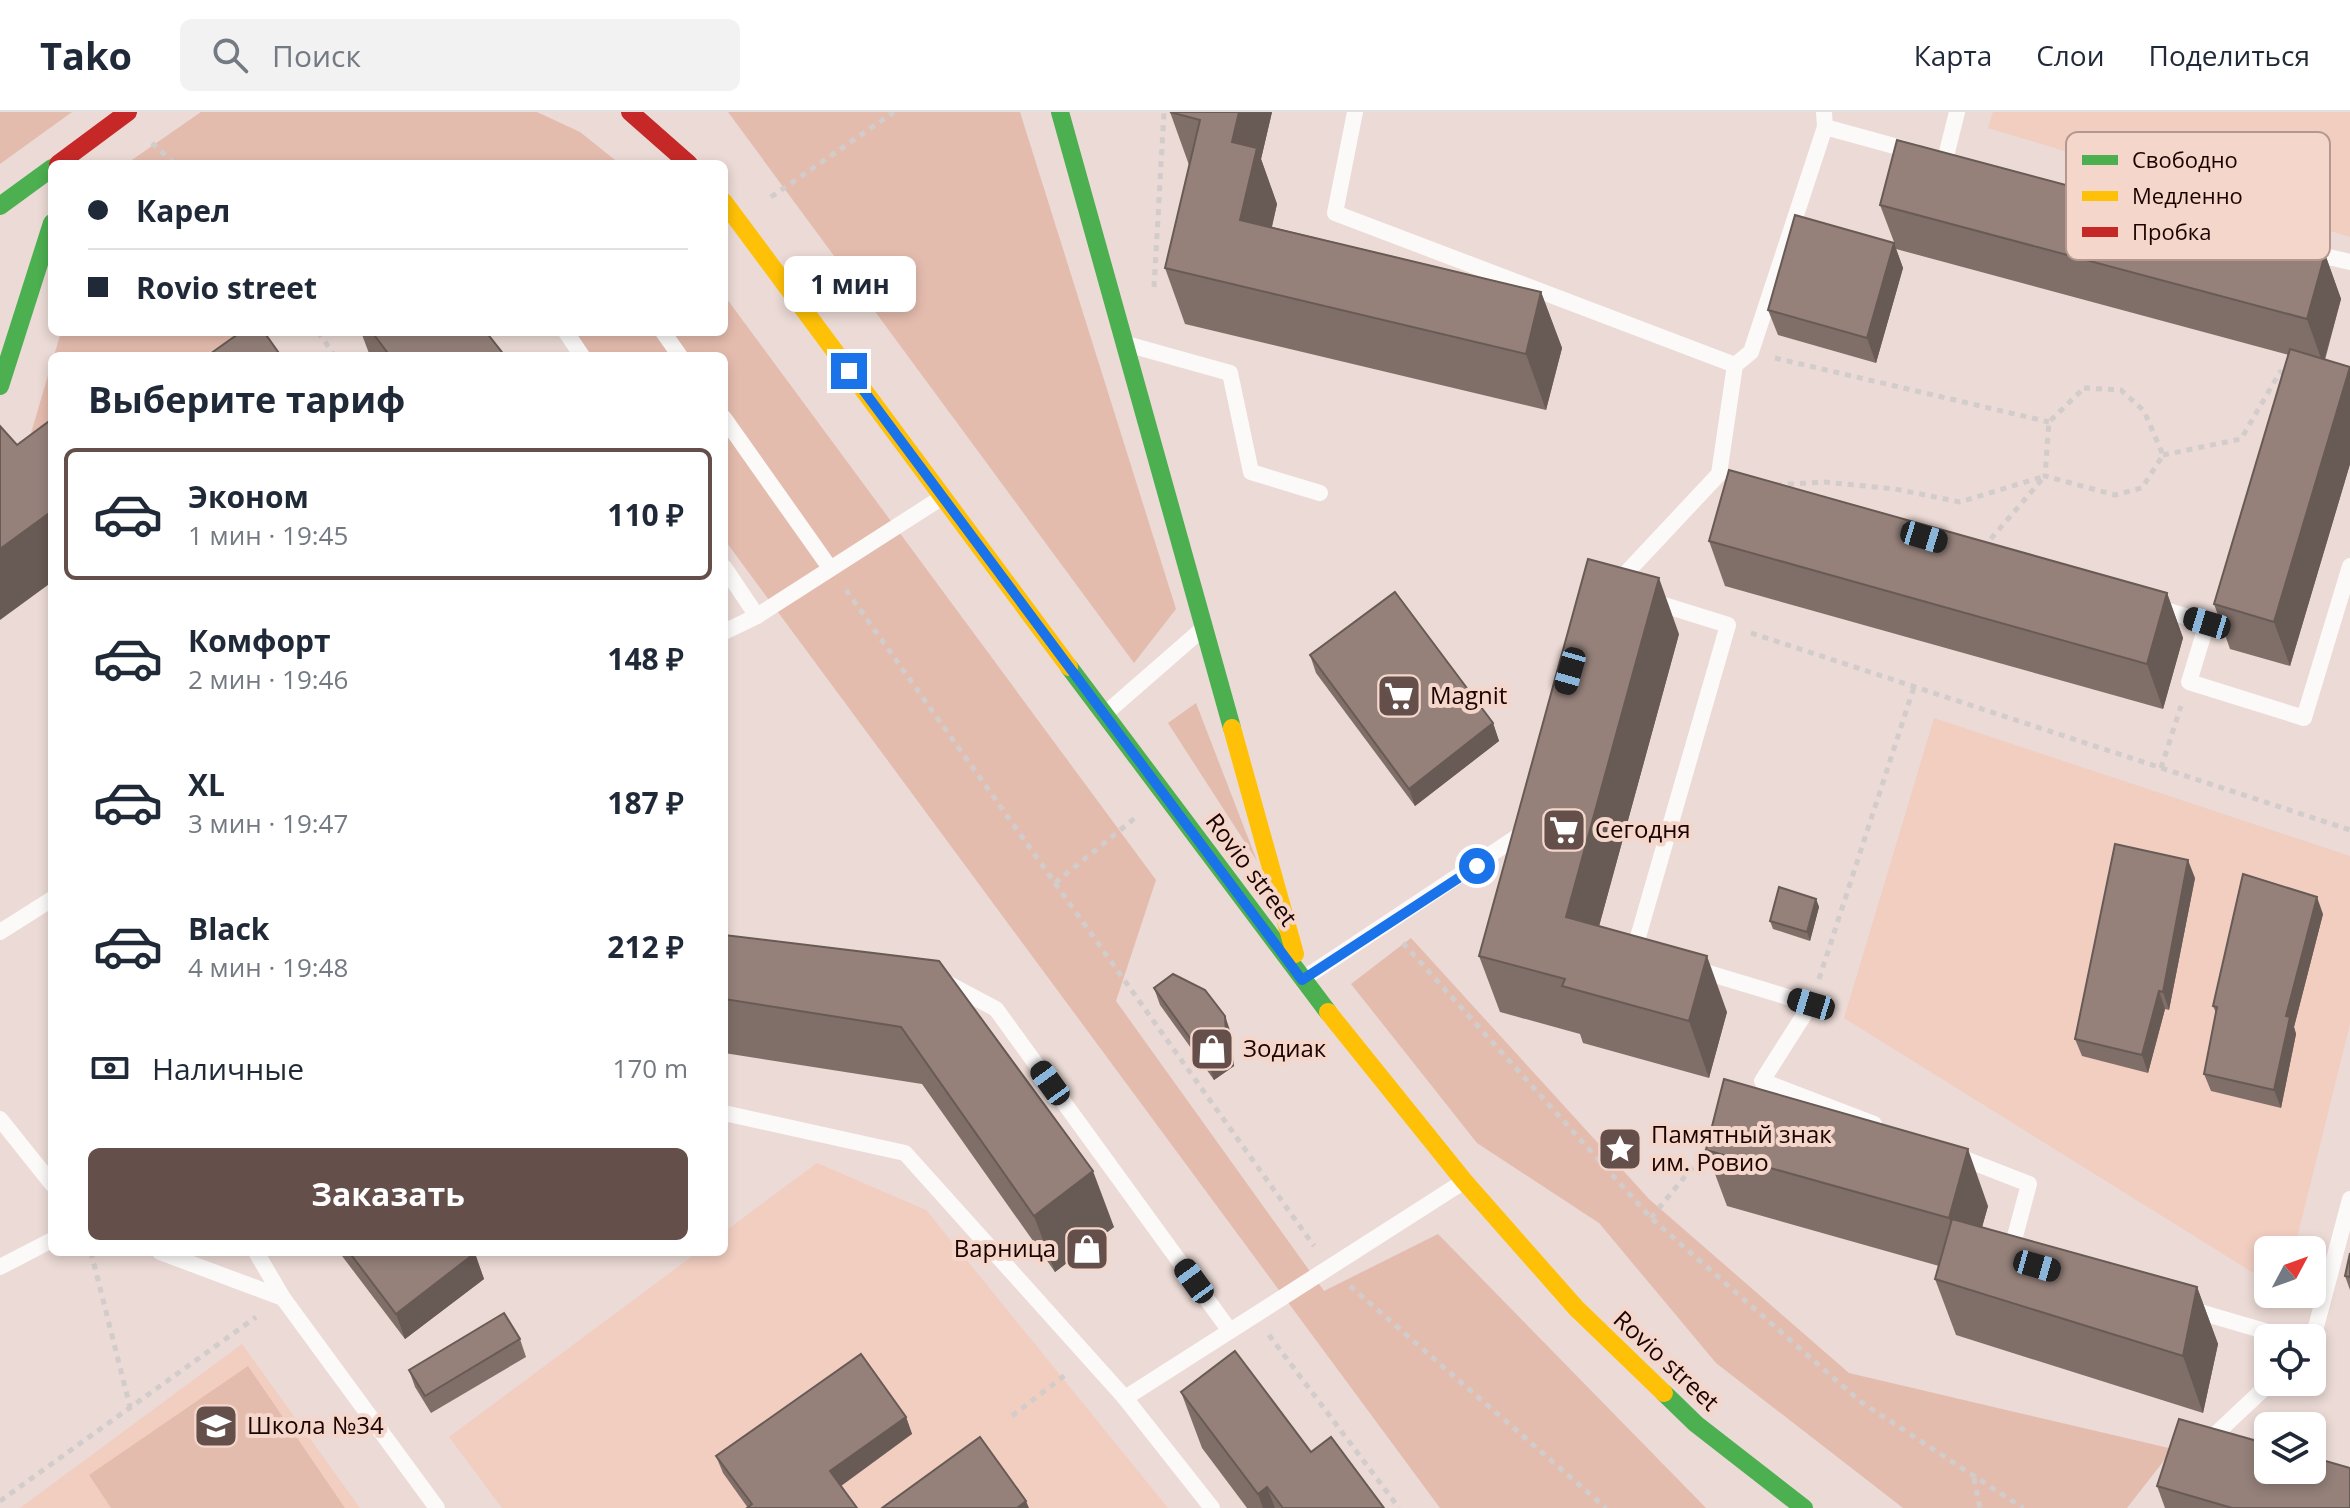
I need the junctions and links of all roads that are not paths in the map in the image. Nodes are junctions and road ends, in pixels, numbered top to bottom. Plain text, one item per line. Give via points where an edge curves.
1 (128, 112) edge
2 (630, 112) edge
3 (1060, 112) edge
4 (1355, 112) edge
5 (1957, 112) edge
6 (1825, 120) edge
7 (691, 138) dead end
8 (63, 160) edge
9 (684, 160) edge
10 (700, 160) edge
11 (48, 171) edge
12 (0, 206) edge
13 (728, 208) edge
14 (48, 236) edge
15 (2330, 257) edge
16 (2350, 262) edge
17 (1124, 344) junction
18 (1735, 365) junction
19 (0, 386) edge
20 (728, 424) edge
21 (1719, 474) junction
22 (1759, 486) edge
23 (1320, 493) dead end
24 (942, 497) junction
25 (2350, 566) edge
26 (830, 568) junction
27 (728, 573) edge
28 (2146, 604) edge
29 (757, 616) junction
30 (1204, 628) junction
31 (728, 630) edge
32 (1105, 714) junction
33 (1526, 822) edge
34 (48, 902) edge
35 (0, 932) edge
36 (1648, 955) edge
37 (1678, 964) edge
38 (1302, 980) junction
39 (919, 981) edge
40 (728, 1114) edge
41 (0, 1119) edge
42 (1896, 1133) edge
43 (1940, 1150) edge
44 (48, 1179) edge
45 (1464, 1181) junction
46 (2350, 1199) edge
47 (48, 1242) edge
48 (171, 1256) edge
49 (258, 1256) edge
50 (2024, 1262) edge
51 (0, 1267) edge
52 (283, 1298) junction
53 (2171, 1304) edge
54 (2317, 1324) edge
55 (2254, 1328) edge
56 (1230, 1331) junction
57 (2256, 1396) edge
58 (1125, 1398) junction
59 (2211, 1456) edge
60 (437, 1508) edge
61 (1212, 1508) edge
62 (1804, 1508) edge

1 - 8 main road
2 - 9 main road
3 - 17 main road
4 - 18 lane via 1335,213
5 - 6 lane via 1953,162
6 - 18 lane via 1751,352
7 - 10 main road
11 - 12 main road
13 - 24 main road, Rovio street
14 - 19 main road
15 - 16 lane
17 - 23 lane via 1230,373 1251,472
17 - 30 main road
18 - 21 lane
20 - 26 lane
21 - 22 lane
21 - 36 lane via 1620,594 1728,625 1634,951
24 - 26 lane
24 - 32 main road, Rovio street
25 - 28 lane via 2304,718 2189,682 2207,623
26 - 29 lane
27 - 29 lane
29 - 31 lane
30 - 32 lane
30 - 38 main road
32 - 38 main road, Rovio street
33 - 38 lane via 1522,837
34 - 35 lane
37 - 42 lane via 1811,1004 1762,1081
38 - 45 main road, Rovio street
39 - 56 lane via 949,984 996,1009
40 - 58 lane via 905,1153
41 - 44 lane
43 - 50 lane via 2029,1184 2009,1258
45 - 56 lane
45 - 62 main road, Rovio street via 1576,1308 1696,1424
46 - 54 lane
47 - 51 lane
48 - 52 lane
49 - 52 lane
52 - 60 lane
53 - 55 lane
56 - 58 lane
57 - 59 lane via 2195,1453
58 - 61 lane

